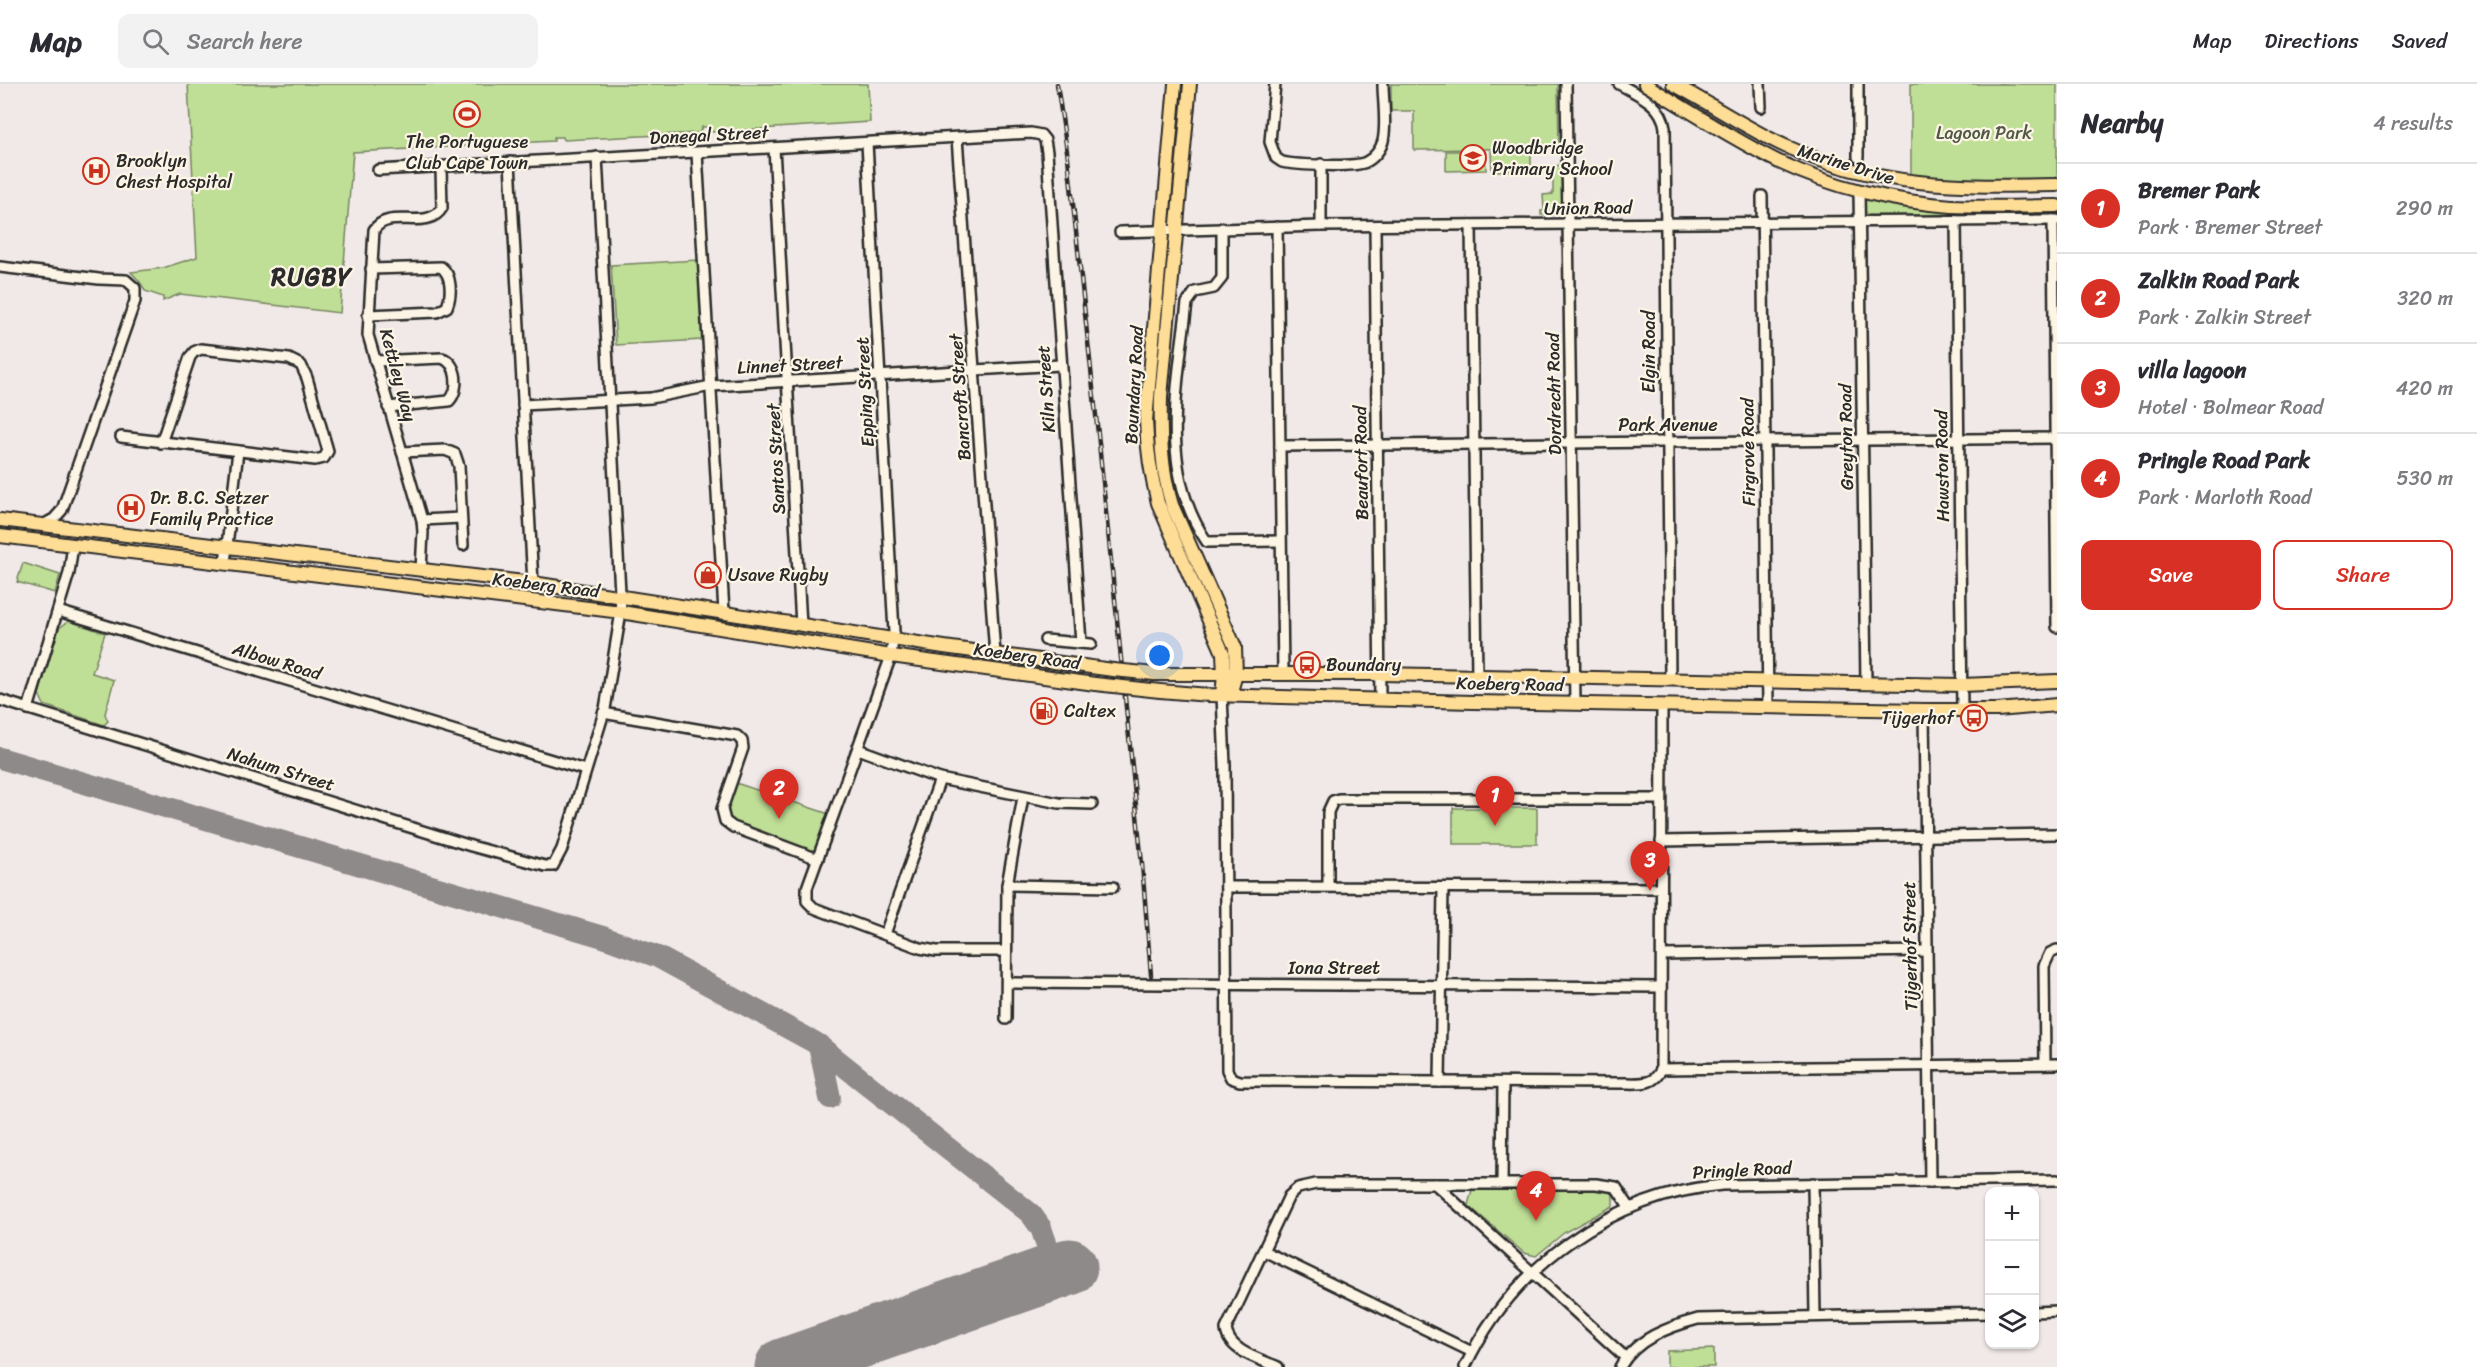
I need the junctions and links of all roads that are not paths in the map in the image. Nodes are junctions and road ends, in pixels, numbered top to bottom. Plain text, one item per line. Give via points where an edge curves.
1 (1175, 84) edge
2 (1190, 84) edge
3 (1275, 84) edge
4 (1383, 84) edge
5 (1566, 84) edge
6 (1619, 84) edge
7 (1645, 84) edge
8 (1673, 84) edge
9 (1760, 84) edge
10 (1858, 84) edge
11 (1660, 88) edge
12 (1761, 107) dead end
13 (1041, 135) joint
14 (957, 138) junction
15 (867, 143) junction
16 (774, 148) junction
17 (697, 153) junction
18 (1858, 156) dead end
19 (597, 157) junction
20 (510, 162) junction
21 (1321, 164) junction
22 (441, 168) junction
23 (378, 170) dead end
24 (2057, 185) edge
25 (1859, 190) junction
26 (1762, 196) dead end
27 (2057, 206) edge
28 (2055, 220) edge
29 (1859, 221) junction
30 (1956, 221) junction
31 (1762, 223) junction
32 (1665, 224) junction
33 (1471, 225) junction
34 (1569, 225) junction
35 (1321, 226) junction
36 (1277, 227) junction
37 (1375, 227) junction
38 (1177, 228) junction
39 (1222, 228) junction
40 (1163, 229) junction
41 (1120, 232) dead end
42 (0, 267) edge
43 (371, 269) junction
44 (368, 315) junction
45 (375, 361) junction
46 (1060, 365) junction
47 (974, 371) junction
48 (881, 377) junction
49 (788, 382) junction
50 (711, 386) junction
51 (611, 400) junction
52 (523, 405) junction
53 (388, 407) junction
54 (121, 437) dead end
55 (1958, 438) junction
56 (2056, 438) edge
57 (1863, 440) junction
58 (1666, 441) junction
59 (1764, 441) junction
60 (1571, 442) junction
61 (162, 443) junction
62 (1377, 444) junction
63 (1474, 444) junction
64 (1280, 446) junction
65 (238, 451) junction
66 (402, 452) junction
67 (62, 510) junction
68 (461, 518) junction
69 (0, 520) edge
70 (422, 520) junction
71 (43, 525) junction
72 (74, 529) junction
73 (0, 536) edge
74 (1280, 541) junction
75 (73, 545) junction
76 (463, 545) dead end
77 (226, 547) junction
78 (225, 563) junction
79 (421, 570) junction
80 (533, 583) junction
81 (621, 596) junction
82 (58, 611) junction
83 (621, 612) junction
84 (724, 612) junction
85 (801, 625) junction
86 (2057, 627) edge
87 (893, 639) junction
88 (1045, 640) dead end
89 (995, 654) junction
90 (891, 656) junction
91 (1283, 673) junction
92 (1230, 674) junction
93 (1380, 674) junction
94 (1477, 676) junction
95 (1574, 677) junction
96 (1670, 679) junction
97 (2057, 681) edge
98 (1768, 682) junction
99 (1866, 684) junction
100 (1962, 685) junction
101 (1225, 698) junction
102 (1380, 699) junction
103 (0, 700) edge
104 (1575, 703) junction
105 (1662, 705) junction
106 (2057, 705) edge
107 (1768, 707) junction
108 (28, 709) junction
109 (1924, 710) junction
110 (1962, 710) junction
111 (603, 713) junction
112 (752, 736) dead end
113 (742, 741) junction
114 (858, 749) junction
115 (585, 770) junction
116 (940, 779) junction
117 (1023, 796) junction
118 (1660, 799) junction
119 (1092, 804) dead end
120 (2057, 834) edge
121 (1925, 836) junction
122 (1661, 841) junction
123 (818, 858) junction
124 (1007, 885) junction
125 (1226, 886) junction
126 (1328, 886) junction
127 (1113, 887) dead end
128 (1443, 888) junction
129 (1660, 888) junction
130 (885, 934) junction
131 (2057, 950) edge
132 (1006, 951) junction
133 (1926, 951) junction
134 (1662, 955) junction
135 (1007, 983) junction
136 (1226, 984) junction
137 (1442, 986) junction
138 (1660, 987) junction
139 (1006, 1019) dead end
140 (2045, 1064) junction
141 (2057, 1064) edge
142 (1928, 1066) junction
143 (1661, 1069) junction
144 (1440, 1082) junction
145 (1503, 1083) junction
146 (2057, 1180) edge
147 (1930, 1182) junction
148 (1813, 1183) junction
149 (1435, 1184) junction
150 (1502, 1184) junction
151 (1630, 1208) junction
152 (1264, 1251) junction
153 (1532, 1273) junction
154 (2057, 1311) edge
155 (2039, 1312) edge
156 (1985, 1313) edge
157 (1815, 1316) junction
158 (1472, 1352) junction
159 (1626, 1358) junction
160 (1278, 1367) edge
161 (1465, 1367) edge
162 (1620, 1367) edge

1 - 40 main road, Boundary Road
2 - 38 main road, Boundary Road
3 - 21 street via 1270,142 1273,152 1282,162
4 - 21 street via 1380,149 1360,164
5 - 34 street, Dordrecht Road
6 - 32 street, Elgin Road via 1655,106 1664,121
7 - 11 main road, Marine Drive
8 - 24 main road, Marine Drive via 1777,142 1862,173 1951,186
9 - 12 street
10 - 18 street
11 - 25 main road, Marine Drive via 1781,163
13 - 14 street, Donegal Street
13 - 46 street, Kiln Street via 1047,152
14 - 15 street, Donegal Street
14 - 47 street, Bancroft Street
15 - 16 street, Donegal Street
15 - 48 street, Epping Street
16 - 17 street, Donegal Street
16 - 49 street, Santos Street
17 - 19 street, Donegal Street
17 - 50 street
19 - 20 street, Donegal Street
19 - 51 street
20 - 22 street, Donegal Street
20 - 52 street
21 - 35 street
22 - 23 street, Donegal Street
22 - 43 street, Kettley Way via 441,211 429,218 387,220 379,224 374,230
25 - 27 main road, Marine Drive via 1950,206
25 - 29 street, Greyton Road
26 - 31 street, Firgrove Road
28 - 30 street, Union Road
28 - 56 street
29 - 30 street, Union Road
29 - 31 street, Union Road
29 - 57 street, Greyton Road
30 - 55 street, Hawston Road
31 - 32 street, Union Road
31 - 59 street, Firgrove Road
32 - 34 street, Union Road
32 - 58 street, Elgin Road
33 - 34 street, Union Road
33 - 37 street, Union Road
33 - 63 street
34 - 60 street, Dordrecht Road
35 - 36 street, Union Road
35 - 37 street, Union Road
36 - 39 street, Union Road
36 - 64 street
37 - 62 street, Beaufort Road
38 - 39 street, Union Road
38 - 40 street, Union Road
38 - 92 main road, Boundary Road via 1161,396 1162,461 1172,505 1233,642 1236,657
39 - 74 street via 1222,278 1215,288 1195,292 1186,303 1175,419 1177,465 1187,505 1207,542
40 - 41 street, Union Road
40 - 92 main road, Boundary Road via 1146,421 1148,460 1165,523
42 - 67 street via 122,279 132,284 136,292
43 - 44 street, Kettley Way
43 - 44 street via 441,267 449,277 450,297 447,307 437,312
44 - 45 street, Kettley Way via 368,335
45 - 53 street, Kettley Way
45 - 53 street via 442,358 450,362 454,371 455,394 449,401
46 - 47 street, Linnet Street
46 - 88 street, Kiln Street via 1086,643
47 - 48 street, Linnet Street
47 - 89 street, Bancroft Street
48 - 49 street, Linnet Street
48 - 87 street, Epping Street
49 - 50 street, Linnet Street
49 - 85 street, Santos Street
50 - 51 street, Linnet Street via 651,398
50 - 84 street
51 - 52 street, Linnet Street
51 - 81 street
52 - 80 street
53 - 66 street, Kettley Way
54 - 61 street
55 - 56 street, Park Avenue
55 - 57 street, Park Avenue
55 - 100 street, Hawston Road
56 - 86 street
57 - 59 street, Park Avenue
57 - 99 street, Greyton Road
58 - 59 street, Park Avenue
58 - 60 street, Park Avenue
58 - 96 street, Elgin Road
59 - 98 street, Firgrove Road
60 - 63 street, Park Avenue
60 - 95 street, Dordrecht Road
61 - 65 street
61 - 65 street via 190,357 197,350 290,359 301,365 328,451 326,456 315,460
62 - 63 street, Park Avenue
62 - 64 street, Park Avenue
62 - 93 street, Beaufort Road
63 - 94 street
64 - 74 street
65 - 77 street
66 - 68 street via 445,450 455,454
66 - 70 street, Kettley Way
67 - 71 street
67 - 72 street via 66,522
68 - 70 street
68 - 76 street
69 - 71 main road, Koeberg Road
70 - 79 street, Kettley Way
71 - 72 main road, Koeberg Road
72 - 77 main road, Koeberg Road
73 - 75 main road, Koeberg Road
74 - 91 street
75 - 78 main road, Koeberg Road
75 - 82 street
77 - 78 street
77 - 79 main road, Koeberg Road
78 - 83 main road, Koeberg Road
79 - 80 main road, Koeberg Road
80 - 81 main road, Koeberg Road
81 - 83 street
81 - 84 main road, Koeberg Road
82 - 108 street
82 - 115 street, Albow Road
83 - 90 main road, Koeberg Road
83 - 111 street
84 - 85 main road, Koeberg Road
85 - 87 main road, Koeberg Road
87 - 89 main road, Koeberg Road
87 - 90 street, Epping Street
89 - 92 main road, Koeberg Road, bridge via 1155,674
90 - 101 main road, Koeberg Road, bridge
90 - 114 street, Epping Street
91 - 92 main road, Koeberg Road
91 - 93 main road, Koeberg Road
92 - 101 main road
93 - 94 main road, Koeberg Road
93 - 102 street, Beaufort Road
94 - 95 main road, Koeberg Road
95 - 96 main road, Koeberg Road
95 - 104 street, Dordrecht Road
96 - 98 main road, Koeberg Road
97 - 100 main road, Koeberg Road
98 - 99 main road, Koeberg Road
98 - 107 street, Firgrove Road
99 - 100 main road, Koeberg Road
100 - 110 street, Hawston Road
101 - 102 main road, Koeberg Road
101 - 125 street
102 - 104 main road, Koeberg Road
103 - 108 street, Nahum Street
104 - 105 main road, Koeberg Road
105 - 107 main road, Koeberg Road
105 - 118 street
106 - 110 main road, Koeberg Road
107 - 109 main road, Koeberg Road
108 - 115 street, Nahum Street via 545,866 553,866 562,849
109 - 110 main road, Koeberg Road
109 - 121 street, Tijgerhof Street
111 - 113 street via 735,734
111 - 115 street
112 - 113 street
113 - 123 street via 743,750 722,809 725,821
114 - 116 street
114 - 123 street, Epping Street
116 - 117 street
116 - 130 street
117 - 119 street
117 - 124 street
118 - 122 street
118 - 126 street via 1339,799 1333,801 1328,812
120 - 121 street
121 - 122 street
121 - 133 street, Tijgerhof Street
122 - 129 street
123 - 130 street, Epping Street via 807,888 807,901 814,908
124 - 127 street
124 - 132 street
125 - 126 street
125 - 136 street
126 - 128 street
128 - 129 street
128 - 137 street
129 - 134 street
130 - 132 street via 936,951
131 - 140 street via 2050,953 2044,966
132 - 135 street
133 - 134 street
133 - 142 street, Tijgerhof Street
134 - 138 street
135 - 136 street, Iona Street
135 - 139 street
136 - 137 street, Iona Street
136 - 144 street via 1228,1075 1234,1081
137 - 138 street, Iona Street
137 - 144 street
138 - 143 street
140 - 141 street
140 - 142 street
142 - 143 street
142 - 147 street, Tijgerhof Street
143 - 145 street via 1659,1076 1647,1083
144 - 145 street
145 - 150 street
146 - 147 street, Pringle Road
147 - 148 street, Pringle Road
148 - 151 street, Pringle Road via 1704,1186
148 - 157 street
149 - 150 street
149 - 152 street via 1298,1188 1289,1196
149 - 153 street
150 - 151 street via 1612,1185
151 - 153 street, Pringle Road via 1577,1236
152 - 158 street
152 - 160 street via 1227,1324 1228,1339 1235,1347
153 - 158 street, Pringle Road via 1487,1326
153 - 159 street
154 - 155 street
156 - 157 street
157 - 159 street via 1698,1319 1650,1338
158 - 161 street, Pringle Road
159 - 162 street

